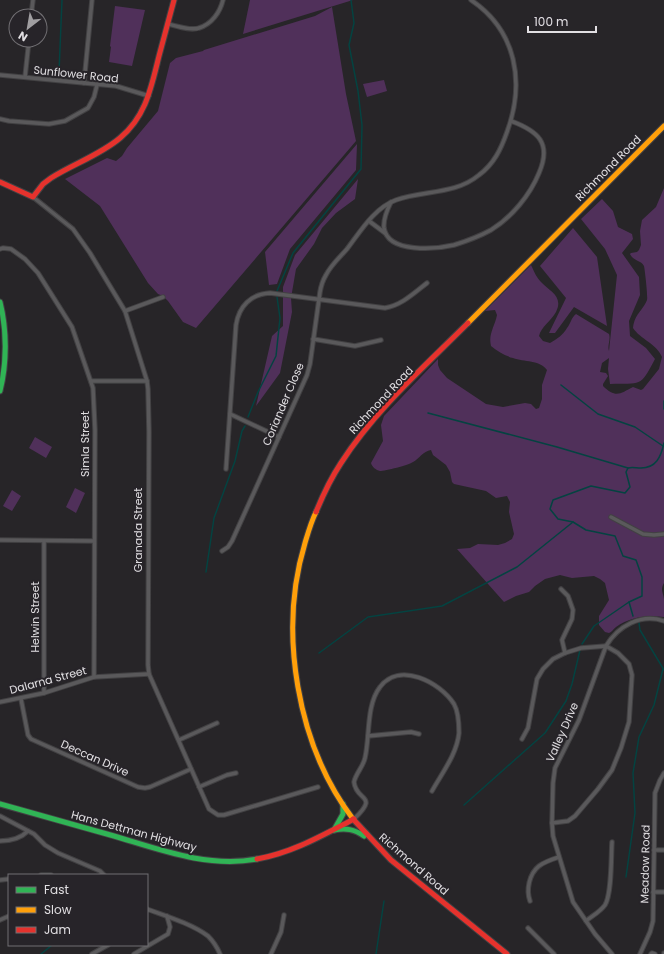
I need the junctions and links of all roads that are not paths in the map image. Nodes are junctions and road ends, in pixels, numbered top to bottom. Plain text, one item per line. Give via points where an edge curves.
1 (92, 0) edge
2 (174, 0) edge
3 (222, 0) edge
4 (471, 0) edge
5 (168, 24) junction
6 (28, 48) edge
7 (0, 75) edge
8 (25, 78) junction
9 (84, 83) junction
10 (97, 85) junction
11 (149, 96) junction
12 (0, 119) edge
13 (511, 121) junction
14 (664, 126) edge
15 (0, 182) edge
16 (33, 197) junction
17 (391, 202) junction
18 (369, 221) junction
19 (386, 234) junction
20 (0, 249) edge
21 (427, 283) dead end
22 (163, 298) dead end
23 (319, 300) junction
24 (0, 302) edge
25 (125, 311) junction
26 (313, 339) junction
27 (380, 340) dead end
28 (91, 381) junction
29 (147, 381) junction
30 (0, 391) edge
31 (230, 414) junction
32 (279, 437) junction
33 (226, 469) dead end
34 (610, 517) dead end
35 (664, 534) edge
36 (0, 540) edge
37 (44, 541) junction
38 (94, 541) junction
39 (222, 551) dead end
40 (561, 588) dead end
41 (664, 621) edge
42 (606, 646) junction
43 (565, 653) junction
44 (149, 674) junction
45 (94, 677) junction
46 (44, 694) junction
47 (21, 698) junction
48 (0, 702) edge
49 (217, 723) dead end
50 (419, 734) dead end
51 (368, 736) junction
52 (522, 739) dead end
53 (178, 740) junction
54 (191, 769) junction
55 (236, 773) dead end
56 (664, 773) edge
57 (200, 787) junction
58 (318, 787) dead end
59 (432, 791) dead end
60 (343, 803) junction
61 (0, 804) edge
62 (0, 816) edge
63 (354, 819) junction
64 (552, 823) junction
65 (334, 830) junction
66 (28, 831) junction
67 (0, 841) edge
68 (612, 842) dead end
69 (377, 846) junction
70 (654, 850) junction
71 (664, 850) edge
72 (559, 857) junction
73 (103, 874) edge
74 (654, 892) junction
75 (664, 892) edge
76 (530, 901) dead end
77 (148, 909) edge
78 (284, 915) dead end
79 (166, 916) junction
80 (586, 921) junction
81 (528, 928) dead end
82 (106, 946) edge
83 (148, 946) edge
84 (148, 946) edge
85 (92, 954) edge
86 (134, 954) edge
87 (220, 954) edge
88 (271, 954) edge
89 (507, 954) edge
90 (554, 954) edge
91 (612, 954) edge
92 (640, 954) edge
93 (651, 954) edge
94 (655, 954) edge

1 - 9 street
2 - 5 main road
3 - 5 street via 214,18 199,28
4 - 13 street via 498,27 511,52 517,84
5 - 11 main road
6 - 8 street
7 - 8 street, Sunflower Road
8 - 9 street, Sunflower Road
9 - 10 street, Sunflower Road
10 - 11 street, Sunflower Road via 124,88
10 - 12 street via 88,108 65,121 49,124
11 - 16 main road via 139,116 118,140 51,178
13 - 17 street via 493,161 472,181 456,188
13 - 19 street via 535,133 543,147 544,160 526,196 502,222 473,239 443,247 402,246
14 - 60 main road, Richmond Road via 375,417 330,479 308,532 300,560 293,598 292,642 295,676 304,715 322,765
15 - 16 main road, Granada Street
16 - 25 street, Granada Street via 70,225
17 - 18 street, Coriander Close
17 - 19 street via 384,221
18 - 19 street
18 - 23 street, Coriander Close via 325,275
20 - 28 street, Simla Street via 11,249 38,273 72,327
21 - 23 street via 396,305 385,308
22 - 25 street
23 - 26 street, Coriander Close
23 - 31 street via 265,293 251,298 242,307 236,325
24 - 30 main road via 5,328 4,374
25 - 29 street, Granada Street
26 - 27 street via 355,346
26 - 32 street, Coriander Close via 307,375
28 - 29 street
28 - 38 street, Simla Street via 94,394
29 - 44 street, Granada Street
31 - 32 street
31 - 33 street
32 - 39 street, Coriander Close via 232,541
34 - 35 street via 643,534
36 - 37 street
37 - 38 street
37 - 46 street, Helwin Street
38 - 45 street, Simla Street
40 - 43 street via 568,596 573,610 572,619 562,640
41 - 42 street, Valley Drive via 646,619 628,624 615,633
42 - 43 street via 581,648
42 - 64 street, Valley Drive via 579,720 556,768
42 - 64 street via 625,659 632,670 628,728 612,770 598,789 572,818
43 - 52 street via 553,659 537,678 528,728
44 - 45 street, Dalarna Street
44 - 53 street, Granada Street
45 - 46 street, Dalarna Street
46 - 47 street, Dalarna Street
47 - 48 street, Dalarna Street
47 - 54 street, Deccan Drive via 31,739 138,787 150,787
49 - 53 street
50 - 51 street via 411,732
51 - 59 street via 376,694 385,681 394,676 418,677 448,696 456,707 459,734 450,760
51 - 63 street via 365,758 354,782 366,804
53 - 54 street, Granada Street
54 - 57 street, Granada Street
55 - 57 street
56 - 70 street, Meadow Road via 655,793
57 - 58 street, Granada Street via 209,809 218,815 224,815
60 - 63 main road, Richmond Road
60 - 65 main road via 343,814
61 - 65 main road, Hans Dettman Highway via 167,852 216,861 264,858
62 - 66 street
63 - 65 main road, Hans Dettman Highway
63 - 69 main road, Richmond Road
64 - 72 street, Valley Drive
65 - 69 main road via 347,828 357,831
66 - 67 street via 18,839
66 - 73 street via 58,853
68 - 80 street via 608,897 600,911
69 - 89 main road, Richmond Road
70 - 71 street
70 - 74 street, Meadow Road
72 - 76 street via 540,865 534,872 528,891
72 - 80 street, Valley Drive via 573,902
74 - 75 street
74 - 92 street, Meadow Road via 652,927
77 - 79 street
78 - 88 street via 281,932
79 - 83 street via 170,928 168,934
79 - 87 street via 208,936
80 - 91 street, Valley Drive
81 - 90 street
82 - 85 street
84 - 86 street
93 - 94 street

